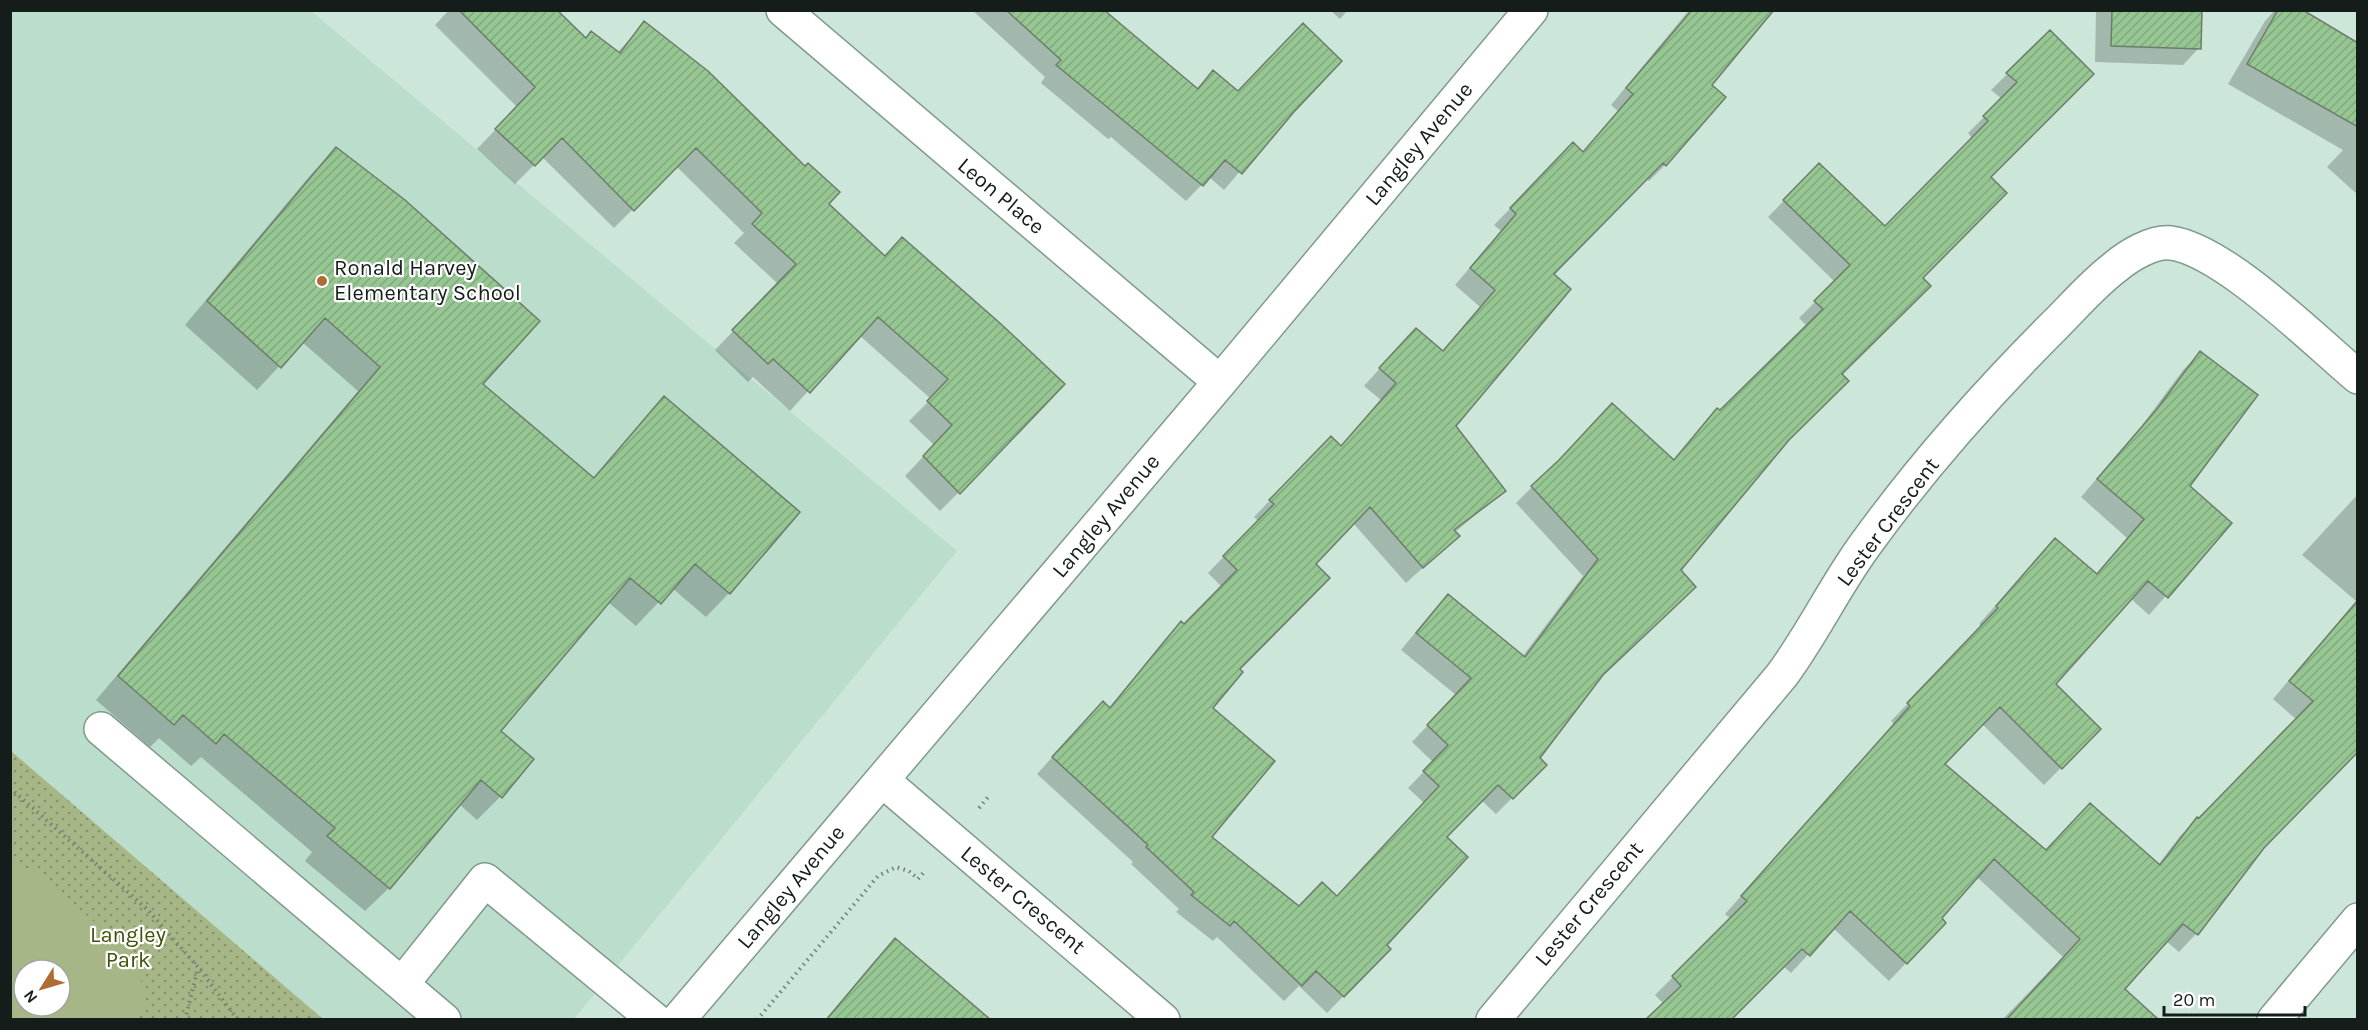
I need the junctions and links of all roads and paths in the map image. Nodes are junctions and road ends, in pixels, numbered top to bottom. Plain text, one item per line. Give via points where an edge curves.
1 (783, 10) edge
2 (1531, 10) edge
3 (2358, 377) edge
4 (1220, 382) junction
5 (101, 729) dead end
6 (882, 780) junction
7 (10, 788) edge
8 (932, 863) dead end
9 (2358, 920) edge
10 (198, 967) junction
11 (402, 984) junction
12 (185, 1020) edge
13 (238, 1020) edge
14 (444, 1020) edge
15 (655, 1020) edge
16 (678, 1020) edge
17 (757, 1020) edge
18 (1163, 1020) edge
19 (1493, 1020) edge
20 (2274, 1020) edge

1 - 4 street, Leon Place
2 - 4 street, Langley Avenue
3 - 19 street, Lester Crescent via 2220,263 2194,250 2169,243 2151,247 2113,268 1998,381 1864,546 1782,675
4 - 6 street, Langley Avenue
5 - 11 street
6 - 16 street, Langley Avenue
6 - 18 street, Lester Crescent
7 - 10 path via 147,909
8 - 17 path via 918,879 896,867 878,876
9 - 20 street
10 - 12 path
10 - 13 path
11 - 14 street
11 - 15 street via 485,880

